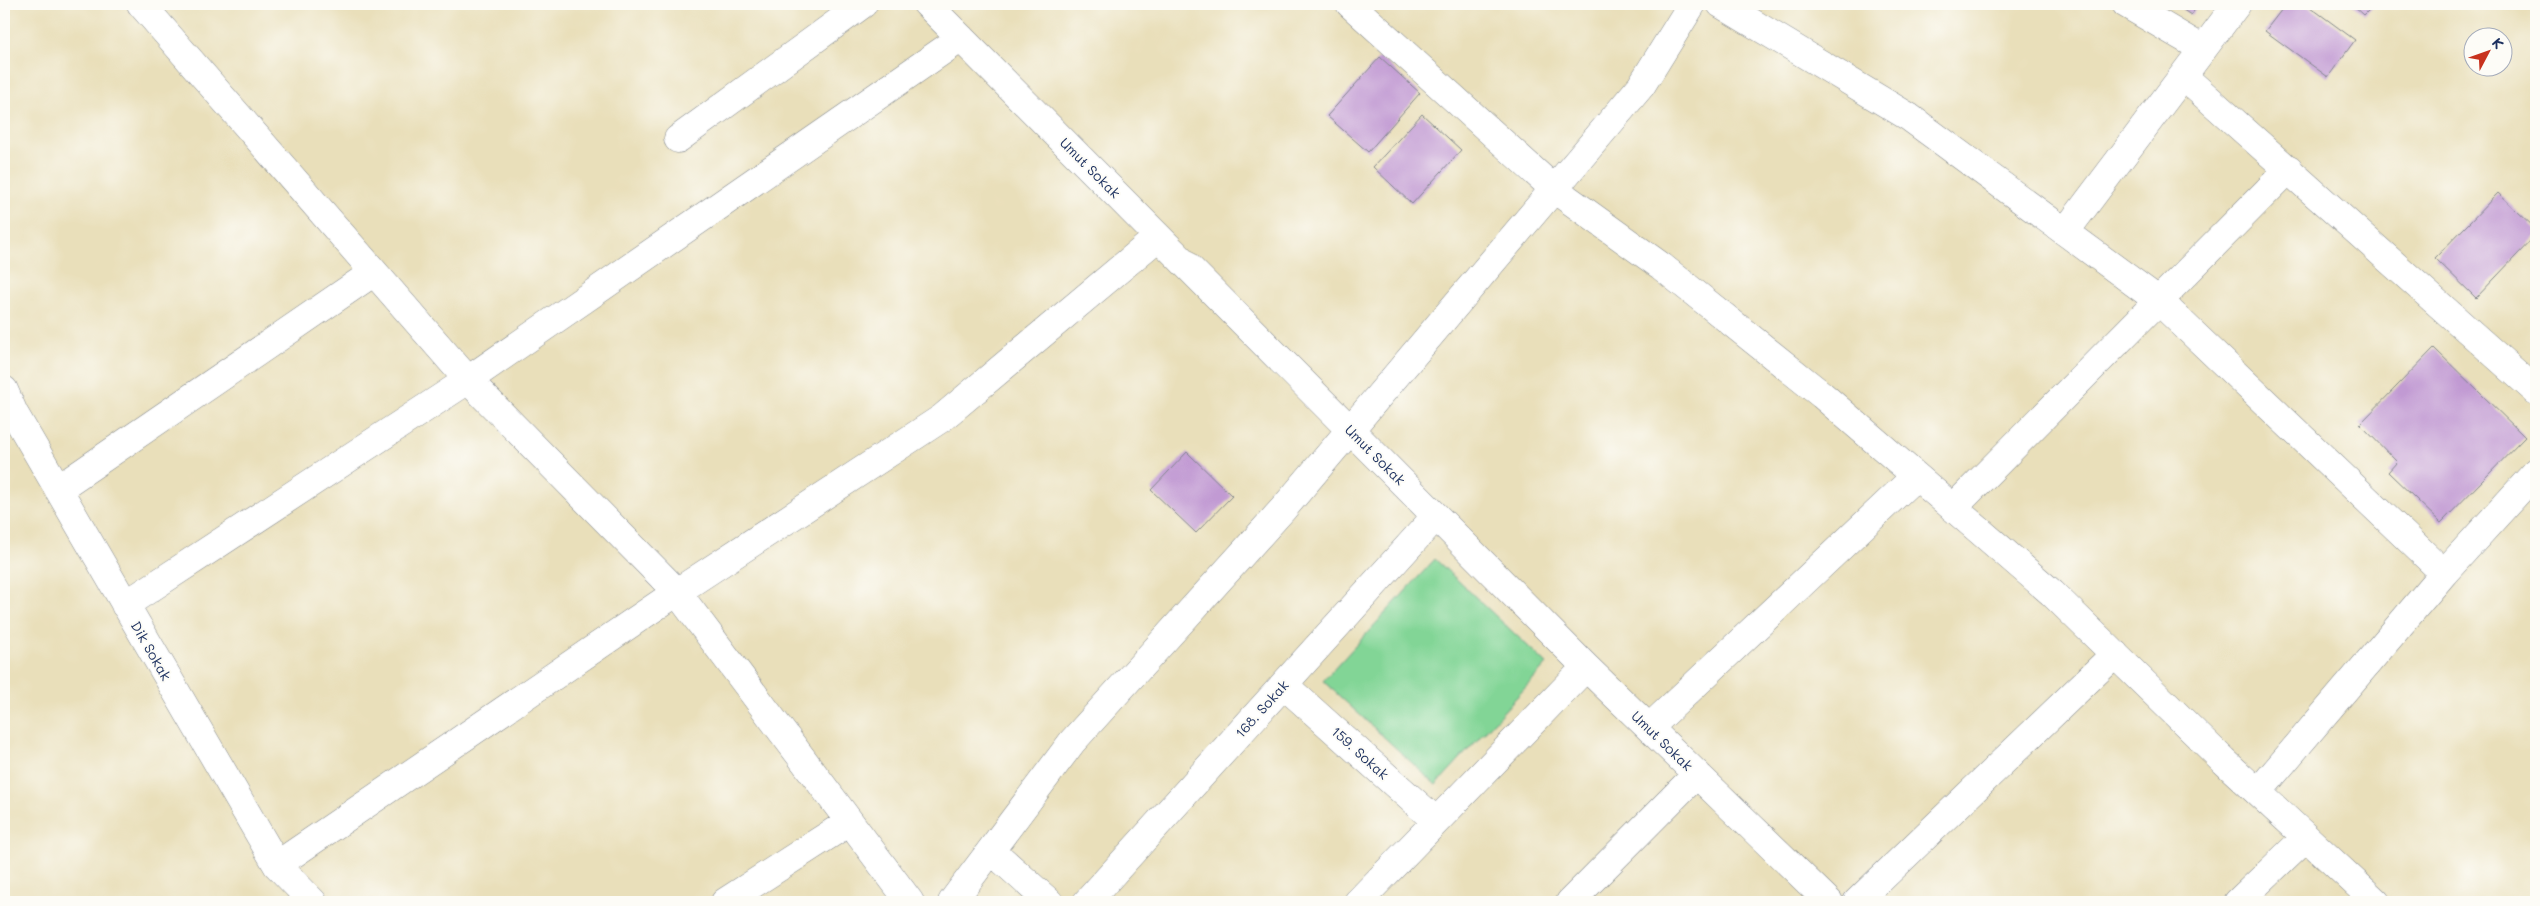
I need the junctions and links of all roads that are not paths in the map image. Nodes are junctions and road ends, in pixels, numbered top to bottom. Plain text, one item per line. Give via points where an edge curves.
1 (141, 4) edge
2 (863, 4) edge
3 (927, 4) edge
4 (1350, 4) edge
5 (1692, 4) edge
6 (1721, 4) edge
7 (2126, 4) edge
8 (2237, 4) edge
9 (961, 38) junction
10 (2203, 49) junction
11 (2183, 76) junction
12 (678, 139) dead end
13 (2289, 169) junction
14 (1554, 189) junction
15 (2065, 232) junction
16 (1158, 237) junction
17 (374, 272) junction
18 (2159, 300) junction
19 (468, 380) junction
20 (4, 390) edge
21 (2536, 391) edge
22 (1350, 430) junction
23 (2536, 472) edge
24 (1916, 476) junction
25 (58, 489) junction
26 (1953, 508) junction
27 (1436, 516) junction
28 (2444, 573) junction
29 (677, 592) junction
30 (125, 605) junction
31 (2115, 654) junction
32 (1586, 667) junction
33 (1284, 684) junction
34 (1649, 728) junction
35 (1697, 774) junction
36 (2258, 792) junction
37 (1436, 821) junction
38 (849, 822) junction
39 (2306, 837) junction
40 (991, 850) junction
41 (276, 865) junction
42 (313, 902) edge
43 (725, 902) edge
44 (910, 902) edge
45 (952, 902) edge
46 (1049, 902) edge
47 (1087, 902) edge
48 (1358, 902) edge
49 (1570, 902) edge
50 (1829, 902) edge
51 (1857, 902) edge
52 (2238, 902) edge
53 (2376, 902) edge

1 - 17 street
2 - 12 street
3 - 9 street, Umut Sokak
4 - 14 street
5 - 14 street via 1641,86
6 - 15 street via 1909,117
7 - 10 street
8 - 10 street
9 - 16 street, Umut Sokak
9 - 19 street
10 - 11 street
11 - 13 street
11 - 15 street
13 - 18 street
13 - 21 street
14 - 22 street
14 - 24 street via 1661,266 1822,395
15 - 18 street
16 - 22 street, Umut Sokak
16 - 29 street via 942,418
17 - 19 street
17 - 25 street
18 - 26 street
18 - 28 street
19 - 29 street
19 - 30 street
20 - 25 street, Dik Sokak
22 - 27 street, Umut Sokak
22 - 40 street via 1284,508 1072,742
23 - 28 street
24 - 26 street
24 - 34 street
25 - 30 street, Dik Sokak
26 - 31 street via 2052,593
27 - 32 street, Umut Sokak
27 - 33 street, 168. Sokak
28 - 36 street
29 - 38 street
29 - 41 street
30 - 41 street, Dik Sokak
31 - 36 street
31 - 51 street
32 - 34 street, Umut Sokak
32 - 37 street
33 - 37 street, 159. Sokak
33 - 47 street, 168. Sokak
34 - 35 street, Umut Sokak
35 - 49 street
35 - 50 street, Umut Sokak
36 - 39 street
37 - 48 street
38 - 43 street
38 - 44 street
39 - 52 street
39 - 53 street
40 - 45 street
40 - 46 street
41 - 42 street, Dik Sokak

